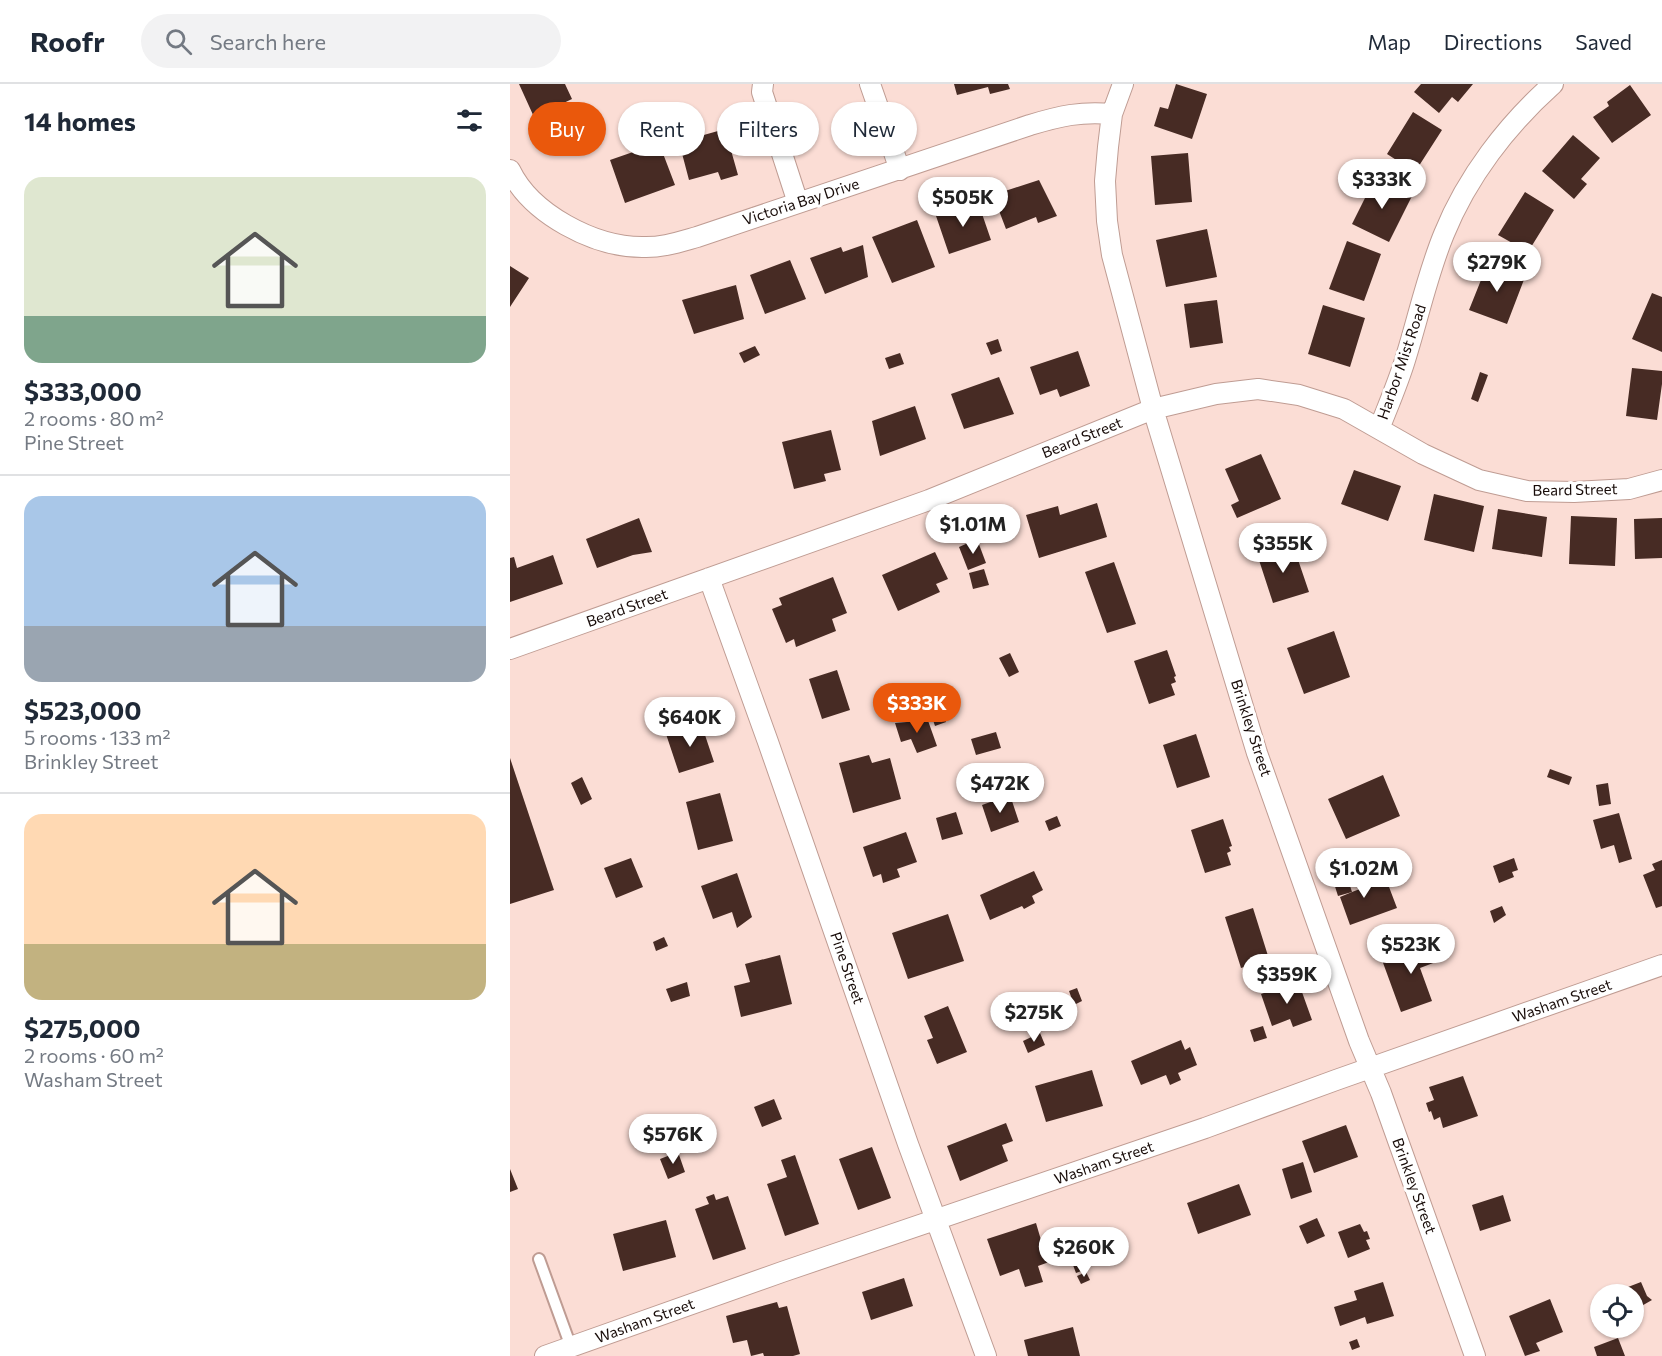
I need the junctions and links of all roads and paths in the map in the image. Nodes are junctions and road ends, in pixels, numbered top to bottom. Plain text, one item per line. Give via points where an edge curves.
1 (762, 84) edge
2 (870, 84) edge
3 (1123, 84) edge
4 (1553, 84) edge
5 (1112, 114) junction
6 (510, 170) edge
7 (900, 170) junction
8 (798, 203) junction
9 (1153, 409) junction
10 (1379, 429) junction
11 (1662, 480) edge
12 (710, 578) junction
13 (510, 649) edge
14 (1662, 965) edge
15 (1370, 1068) junction
16 (937, 1220) junction
17 (539, 1259) dead end
18 (571, 1347) junction
19 (545, 1356) edge
20 (987, 1356) edge
21 (1474, 1356) edge

1 - 8 street
2 - 7 street
3 - 5 street, Brinkley Street
4 - 10 street, Harbor Mist Road via 1509,128 1458,204 1444,234 1404,364
5 - 7 street, Victoria Bay Drive via 1066,115
5 - 9 street, Brinkley Street via 1107,221 1112,255
6 - 8 street, Victoria Bay Drive via 528,196 551,216 597,239 626,246 669,245
7 - 8 street, Victoria Bay Drive
9 - 10 street, Beard Street via 1258,389 1299,395 1344,409
9 - 12 street, Beard Street via 929,500
9 - 15 street, Brinkley Street via 1257,753
10 - 11 street, Beard Street via 1479,480 1527,491 1629,489
12 - 13 street, Beard Street
12 - 16 street, Pine Street
14 - 15 street, Washam Street
15 - 16 street, Washam Street
15 - 21 street, Brinkley Street
16 - 18 street, Washam Street
16 - 20 street, Pine Street
17 - 18 lane
18 - 19 street, Washam Street

